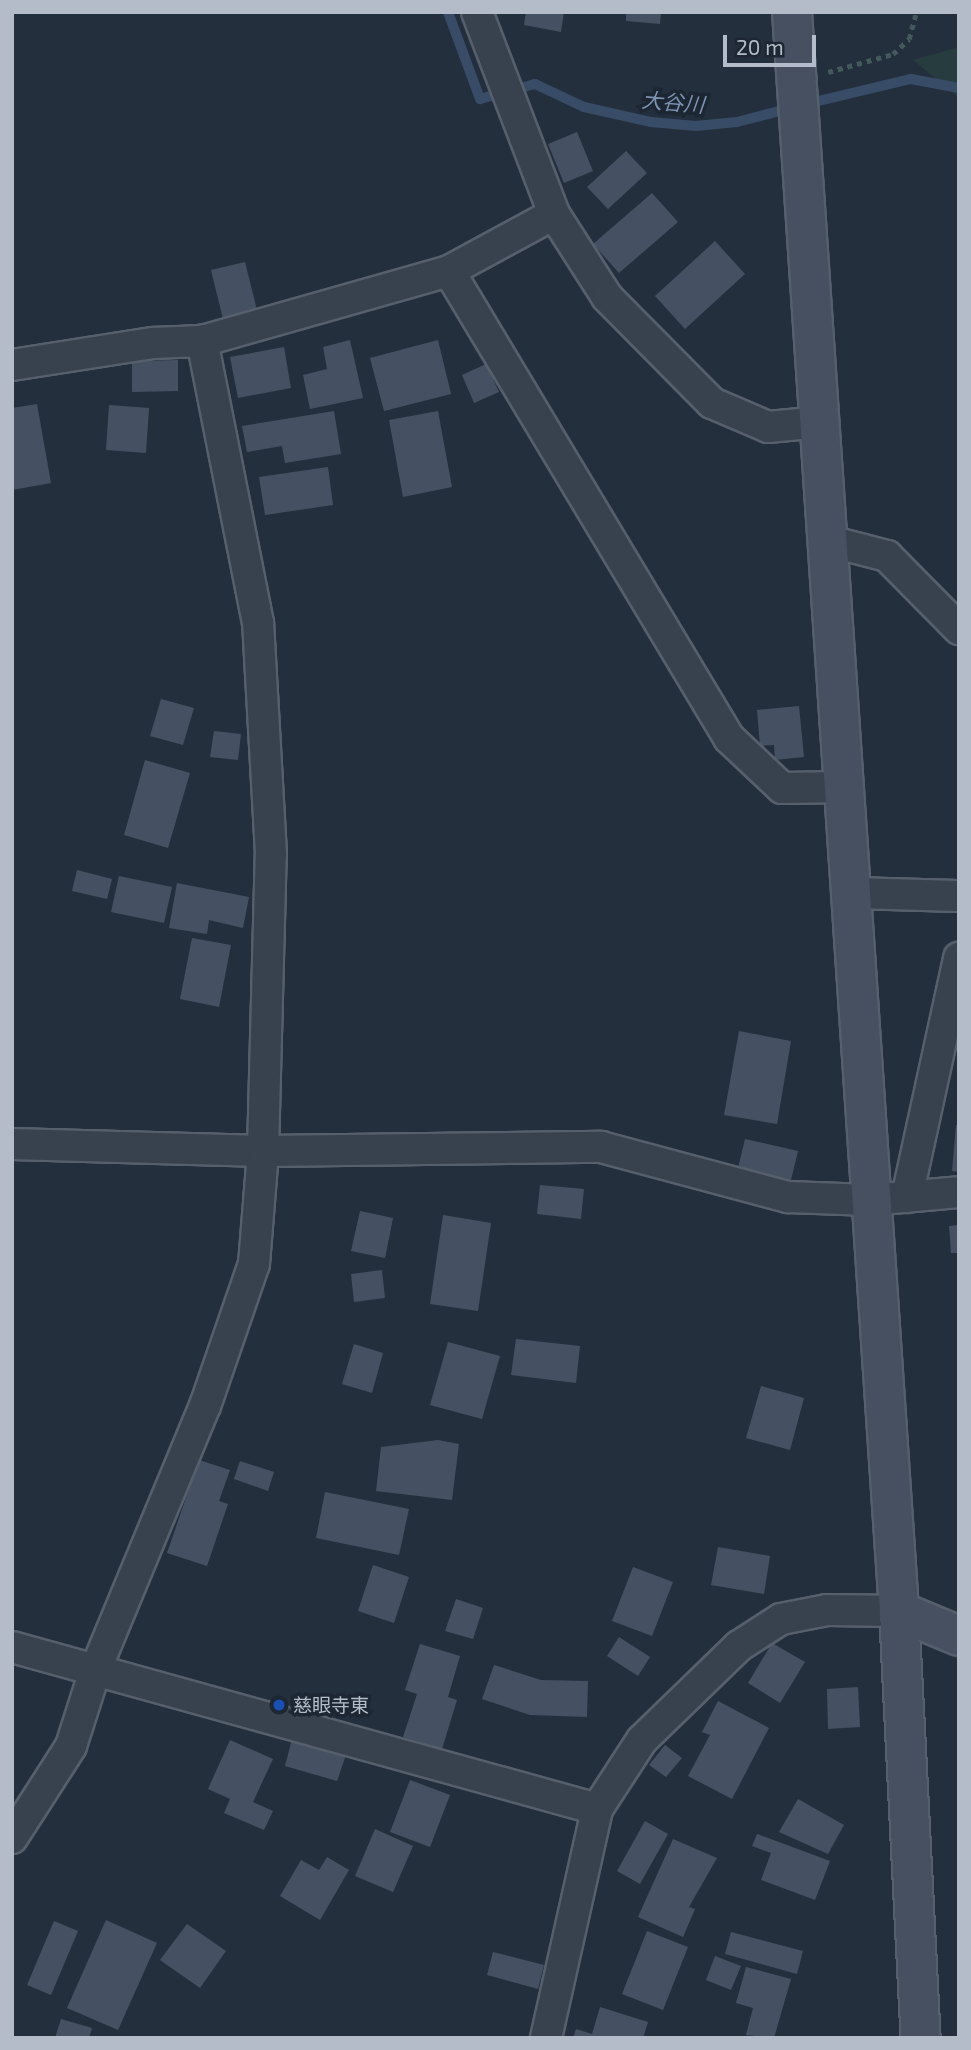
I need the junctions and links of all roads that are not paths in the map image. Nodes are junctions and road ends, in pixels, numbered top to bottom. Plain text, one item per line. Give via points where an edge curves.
1 (477, 12) edge
2 (792, 12) edge
3 (554, 214) junction
4 (449, 271) junction
5 (202, 341) junction
6 (12, 365) edge
7 (821, 422) junction
8 (829, 541) junction
9 (959, 629) edge
10 (845, 787) junction
11 (852, 892) junction
12 (959, 896) edge
13 (959, 958) edge
14 (12, 1144) edge
15 (263, 1151) junction
16 (959, 1192) edge
17 (889, 1199) junction
18 (899, 1611) junction
19 (959, 1636) edge
20 (12, 1647) edge
21 (96, 1671) junction
22 (597, 1809) junction
23 (12, 1838) edge
24 (546, 2038) edge
25 (920, 2038) edge

1 - 3 street
2 - 7 street
3 - 4 street
3 - 7 street via 607,297 712,403 768,427
4 - 5 street
4 - 10 street via 729,738 782,788
5 - 6 street via 153,343
5 - 15 street via 258,623 271,854
7 - 8 street
8 - 9 street via 887,556
8 - 10 street
10 - 11 street
11 - 12 street
11 - 17 street
13 - 17 street
14 - 15 street
15 - 17 street via 601,1147 788,1197
15 - 21 street via 254,1265 205,1406
16 - 17 street
17 - 18 street
18 - 19 street
18 - 22 street via 827,1610 781,1619 739,1646 642,1740
18 - 25 street
20 - 21 street
21 - 22 street
21 - 23 street via 71,1746
22 - 24 street

